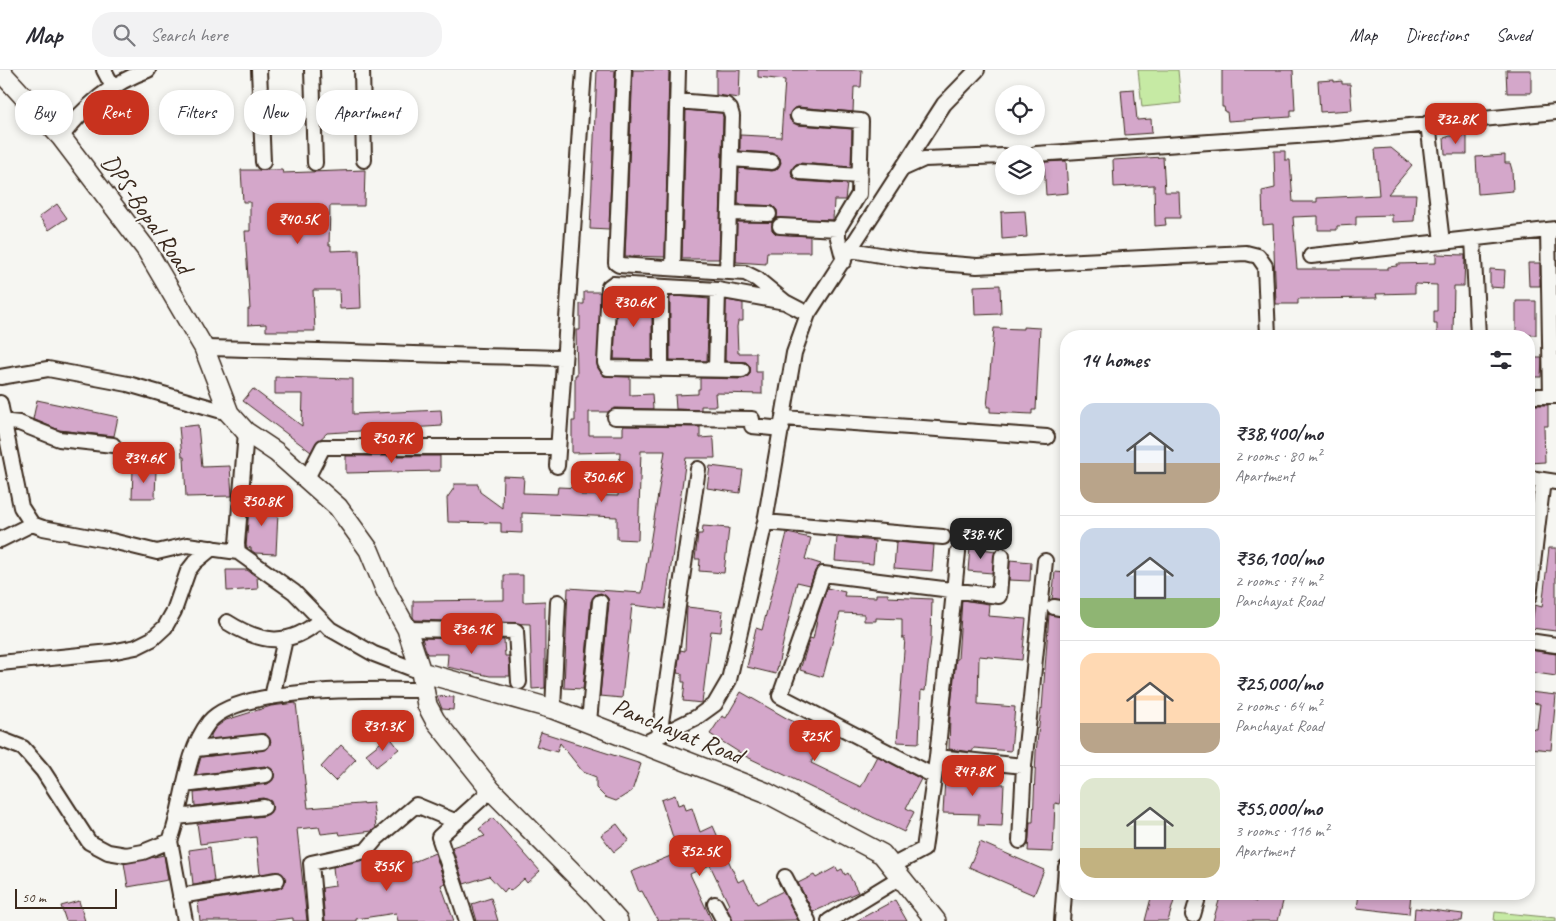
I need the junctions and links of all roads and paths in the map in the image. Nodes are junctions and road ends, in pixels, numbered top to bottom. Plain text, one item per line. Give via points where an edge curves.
1 (104, 70) edge
2 (148, 70) edge
3 (259, 70) edge
4 (312, 70) edge
5 (362, 70) edge
6 (584, 70) edge
7 (624, 70) edge
8 (678, 70) edge
9 (977, 70) edge
10 (0, 71) edge
11 (113, 87) junction
12 (677, 101) junction
13 (1556, 112) edge
14 (798, 116) dead end
15 (1428, 123) junction
16 (61, 137) junction
17 (1045, 153) edge
18 (995, 156) edge
19 (731, 159) junction
20 (364, 160) dead end
21 (263, 162) dead end
22 (772, 162) dead end
23 (315, 163) dead end
24 (903, 169) junction
25 (800, 172) dead end
26 (859, 176) junction
27 (729, 212) junction
28 (769, 214) dead end
29 (780, 226) dead end
30 (838, 229) junction
31 (1552, 230) edge
32 (1473, 239) junction
33 (1442, 242) junction
34 (848, 255) junction
35 (1311, 256) dead end
36 (673, 268) junction
37 (727, 271) junction
38 (661, 287) junction
39 (718, 290) junction
40 (785, 302) junction
41 (808, 314) junction
42 (1268, 330) edge
43 (1478, 330) edge
44 (204, 348) junction
45 (563, 358) junction
46 (661, 369) junction
47 (716, 369) junction
48 (742, 370) dead end
49 (0, 378) edge
50 (1535, 396) edge
51 (1554, 396) edge
52 (0, 403) edge
53 (229, 413) junction
54 (615, 417) dead end
55 (2, 421) edge
56 (783, 424) junction
57 (246, 432) junction
58 (1047, 437) dead end
59 (113, 445) dead end
60 (558, 447) junction
61 (557, 466) dead end
62 (698, 469) dead end
63 (307, 478) junction
64 (1535, 479) edge
65 (1550, 481) edge
66 (765, 522) junction
67 (32, 524) junction
68 (943, 537) dead end
69 (0, 540) edge
70 (212, 548) junction
71 (238, 552) junction
72 (958, 552) dead end
73 (1002, 556) dead end
74 (1045, 561) dead end
75 (1535, 564) edge
76 (955, 592) junction
77 (558, 602) dead end
78 (600, 602) dead end
79 (320, 620) junction
80 (227, 622) dead end
81 (407, 629) junction
82 (284, 639) junction
83 (1535, 642) edge
84 (1556, 645) edge
85 (0, 663) edge
86 (422, 681) junction
87 (518, 682) dead end
88 (272, 697) junction
89 (553, 709) junction
90 (589, 722) junction
91 (0, 738) edge
92 (652, 740) junction
93 (262, 742) dead end
94 (196, 749) junction
95 (937, 757) junction
96 (1024, 766) junction
97 (266, 775) dead end
98 (934, 776) junction
99 (184, 785) junction
100 (492, 790) junction
101 (264, 807) dead end
102 (176, 817) junction
103 (457, 822) junction
104 (170, 841) junction
105 (1020, 841) dead end
106 (897, 872) junction
107 (785, 876) dead end
108 (277, 880) dead end
109 (180, 896) junction
110 (1064, 900) edge
111 (1197, 900) edge
112 (715, 904) dead end
113 (1193, 915) dead end
114 (185, 921) edge
115 (316, 921) edge
116 (467, 921) edge
117 (618, 921) edge
118 (724, 921) edge
119 (808, 921) edge
120 (829, 921) edge
121 (936, 921) edge
122 (1062, 921) edge

1 - 11 street
2 - 11 street
3 - 21 street
4 - 23 street
5 - 20 street
6 - 45 street
7 - 36 street via 616,262 619,265
8 - 12 street
9 - 24 street via 944,104
10 - 16 street, DPS-Bopal Road
11 - 16 street via 78,114
12 - 19 street via 718,103 730,109
12 - 36 street
13 - 15 street
14 - 26 street via 861,121
15 - 17 street via 1326,134
15 - 33 street
16 - 44 street, DPS-Bopal Road via 146,249
18 - 24 street via 924,159
19 - 22 street
19 - 27 street
24 - 34 street
25 - 26 street
26 - 30 street via 859,194
27 - 28 street
27 - 37 street
29 - 30 street
30 - 34 street via 838,238
31 - 32 street
31 - 51 street
32 - 33 street
32 - 43 street
33 - 35 street
34 - 41 street
34 - 42 street via 977,266 1246,252 1258,256 1265,266
36 - 37 street
37 - 40 street via 752,276
38 - 39 street
38 - 46 street
38 - 46 street via 613,284 609,288 605,363 608,368
39 - 40 street
39 - 47 street
40 - 41 street
41 - 56 street via 794,353
44 - 45 street
44 - 53 street, DPS-Bopal Road
45 - 60 street
46 - 47 street
47 - 48 street
49 - 53 street via 48,369 128,384
50 - 51 street
52 - 55 street
53 - 57 street
54 - 56 street via 752,418 752,426
55 - 59 street via 19,423 59,439
55 - 67 street via 21,507
56 - 58 street
56 - 66 street
57 - 63 street
57 - 71 street
60 - 61 street
60 - 63 street via 323,447
62 - 92 street
63 - 81 street via 338,507 369,550
64 - 65 street
65 - 75 street
66 - 68 street
66 - 92 street via 729,680 715,704
67 - 69 street
67 - 70 street via 112,540 152,552 167,552 187,545
70 - 71 street
70 - 85 street via 188,571 174,611 165,627 152,639 136,647 111,652
71 - 79 street via 294,592
72 - 76 street
73 - 76 street via 999,596
74 - 96 street
76 - 95 street
76 - 98 street via 823,574 780,696
77 - 89 street
78 - 90 street
79 - 82 street via 309,630
79 - 86 street via 330,629
80 - 82 street via 250,635
81 - 86 street
81 - 87 street via 516,631
82 - 88 street
83 - 84 street
86 - 88 street
86 - 89 street, Panchayat Road
86 - 100 street via 427,705 435,720
88 - 94 street via 239,703 222,711 210,722
89 - 90 street, Panchayat Road
90 - 92 street, Panchayat Road
91 - 104 street via 23,748 43,770 89,842 108,852 126,855
92 - 106 street, Panchayat Road via 765,792 882,854
93 - 94 street
94 - 99 street
95 - 96 street
95 - 98 street
96 - 105 street
97 - 99 street
98 - 106 street via 924,849
99 - 102 street
100 - 103 street
100 - 117 street
101 - 102 street
102 - 104 street
103 - 115 street via 416,804 366,851 311,863
103 - 116 street via 439,837
104 - 109 street
106 - 120 street
106 - 121 street, Panchayat Road
107 - 119 street
108 - 109 street
109 - 114 street
110 - 122 street
111 - 113 street
112 - 118 street

